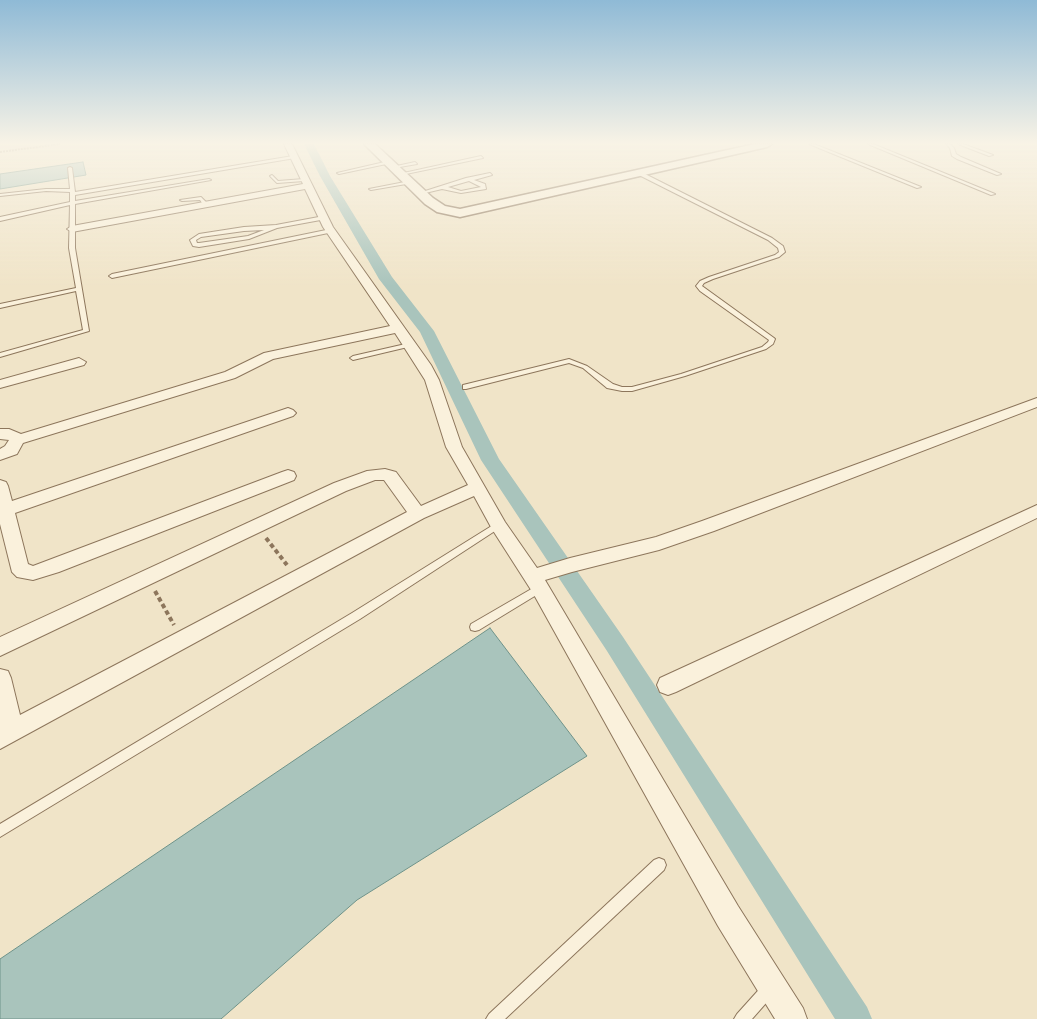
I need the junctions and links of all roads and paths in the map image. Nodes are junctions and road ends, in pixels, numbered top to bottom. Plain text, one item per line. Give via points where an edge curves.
1 (32, 192) edge
2 (67, 192) edge
3 (73, 192) joint
4 (141, 192) edge
5 (267, 192) edge
6 (310, 192) edge
7 (426, 192) edge
8 (556, 192) edge
9 (676, 192) edge
10 (987, 192) edge
11 (421, 193) joint
12 (993, 194) dead end
13 (0, 195) edge
14 (182, 200) dead end
15 (73, 203) junction
16 (206, 205) junction
17 (0, 219) edge
18 (327, 225) junction
19 (276, 227) junction
20 (72, 229) junction
21 (112, 276) dead end
22 (78, 288) junction
23 (0, 306) edge
24 (398, 328) junction
25 (410, 345) junction
26 (0, 354) edge
27 (353, 358) dead end
28 (79, 362) dead end
29 (0, 384) edge
30 (466, 387) dead end
31 (1037, 402) edge
32 (288, 413) dead end
33 (0, 434) edge
34 (17, 440) junction
35 (0, 455) edge
36 (288, 476) dead end
37 (0, 486) edge
38 (478, 487) junction
39 (3, 511) edge
40 (1037, 511) edge
41 (418, 514) junction
42 (498, 525) junction
43 (256, 526) junction
44 (147, 578) junction
45 (299, 580) junction
46 (536, 581) junction
47 (475, 627) dead end
48 (183, 642) junction
49 (0, 647) edge
50 (0, 678) edge
51 (668, 686) dead end
52 (7, 735) edge
53 (0, 832) edge
54 (659, 865) dead end
55 (772, 986) junction
56 (494, 1019) edge
57 (742, 1019) edge
58 (792, 1019) edge

1 - 13 lane
2 - 3 lane
3 - 15 lane
4 - 15 lane
5 - 16 street
6 - 18 street
7 - 11 lane
8 - 11 street via 460,213 441,209
9 - 30 lane via 781,247 782,252 777,256 712,278 699,286 772,339 771,343 755,351 632,389 610,386 585,367 569,361
10 - 12 lane
14 - 16 lane via 201,198
15 - 17 lane
15 - 20 lane
16 - 20 street
18 - 19 lane
18 - 21 lane
18 - 24 street
19 - 19 lane via 199,236 193,240 195,245 199,245 248,238
20 - 22 lane
22 - 23 lane
22 - 26 lane via 86,331
24 - 25 street
24 - 34 street via 269,356 230,375
25 - 27 lane
25 - 38 street via 432,380 454,447
28 - 29 street
31 - 46 street via 708,526 659,543 570,565
32 - 39 street
33 - 34 street via 15,436
34 - 35 street via 10,450
36 - 39 street via 33,573 24,572 19,567
37 - 39 street
38 - 41 street
38 - 42 street
40 - 51 street
41 - 43 street via 390,476 385,474 340,487
41 - 45 street
42 - 46 street
42 - 53 lane via 356,616
43 - 44 street
43 - 45 path
44 - 48 path
44 - 49 street
45 - 48 street
46 - 47 lane
46 - 55 street via 728,916
48 - 52 street
50 - 52 street
54 - 56 lane
55 - 57 lane
55 - 58 street

